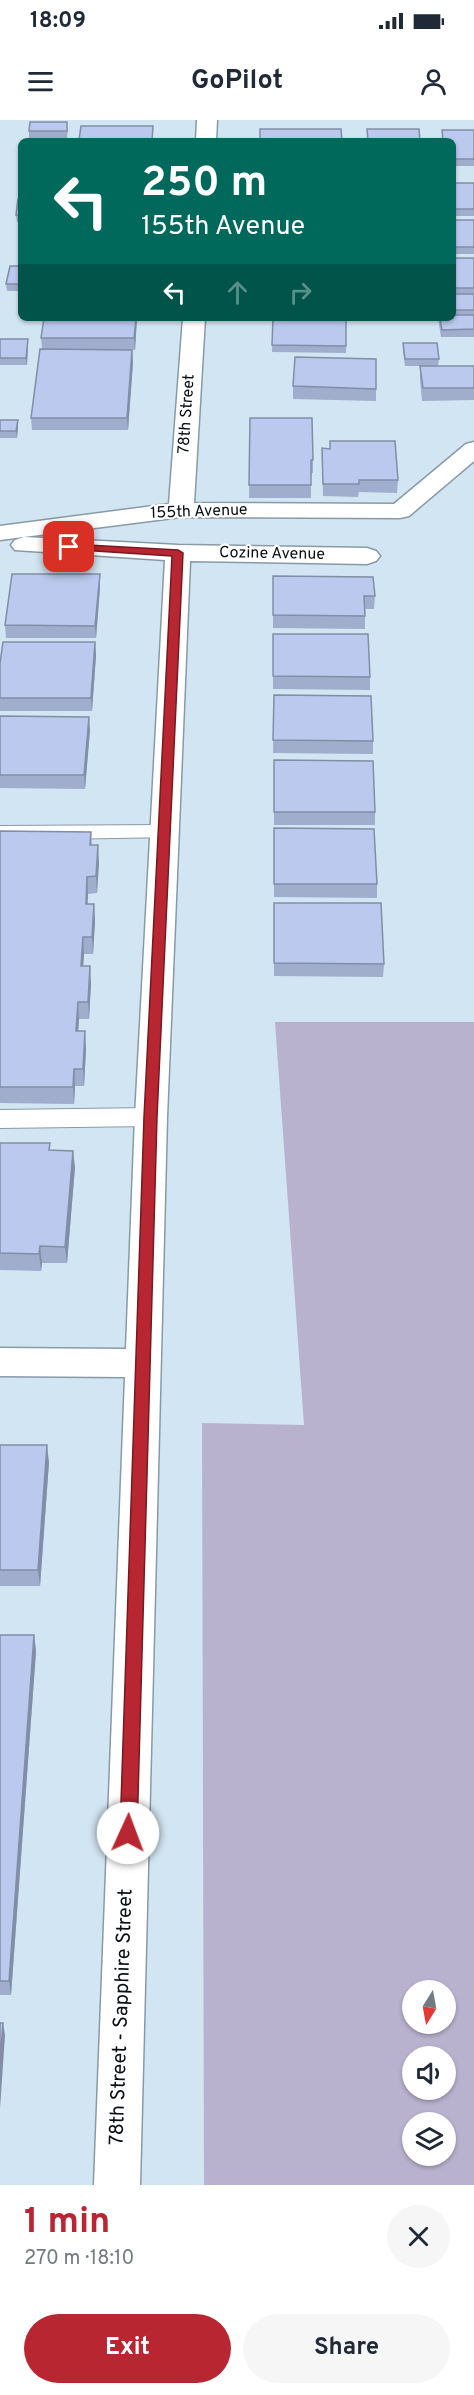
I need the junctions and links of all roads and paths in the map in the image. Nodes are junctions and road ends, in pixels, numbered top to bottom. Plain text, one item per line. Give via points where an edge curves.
1 (207, 120) edge
2 (206, 138) edge
3 (194, 321) edge
4 (474, 448) edge
5 (181, 510) junction
6 (0, 532) edge
7 (0, 543) edge
8 (178, 553) junction
9 (367, 556) dead end
10 (164, 832) junction
11 (0, 833) edge
12 (151, 1117) junction
13 (0, 1119) edge
14 (0, 1362) edge
15 (144, 1363) junction
16 (117, 2185) edge

1 - 2 street
3 - 5 street, 78th Street
4 - 5 street, 155th Avenue via 400,511
5 - 6 street, 155th Avenue
7 - 8 street, 155th Avenue
8 - 9 street, Cozine Avenue
8 - 10 street, 78th Street - Sapphire Street
10 - 11 lane
10 - 12 street, 78th Street - Sapphire Street
12 - 13 lane
12 - 15 street, 78th Street - Sapphire Street
14 - 15 street
15 - 16 street, 78th Street - Sapphire Street

